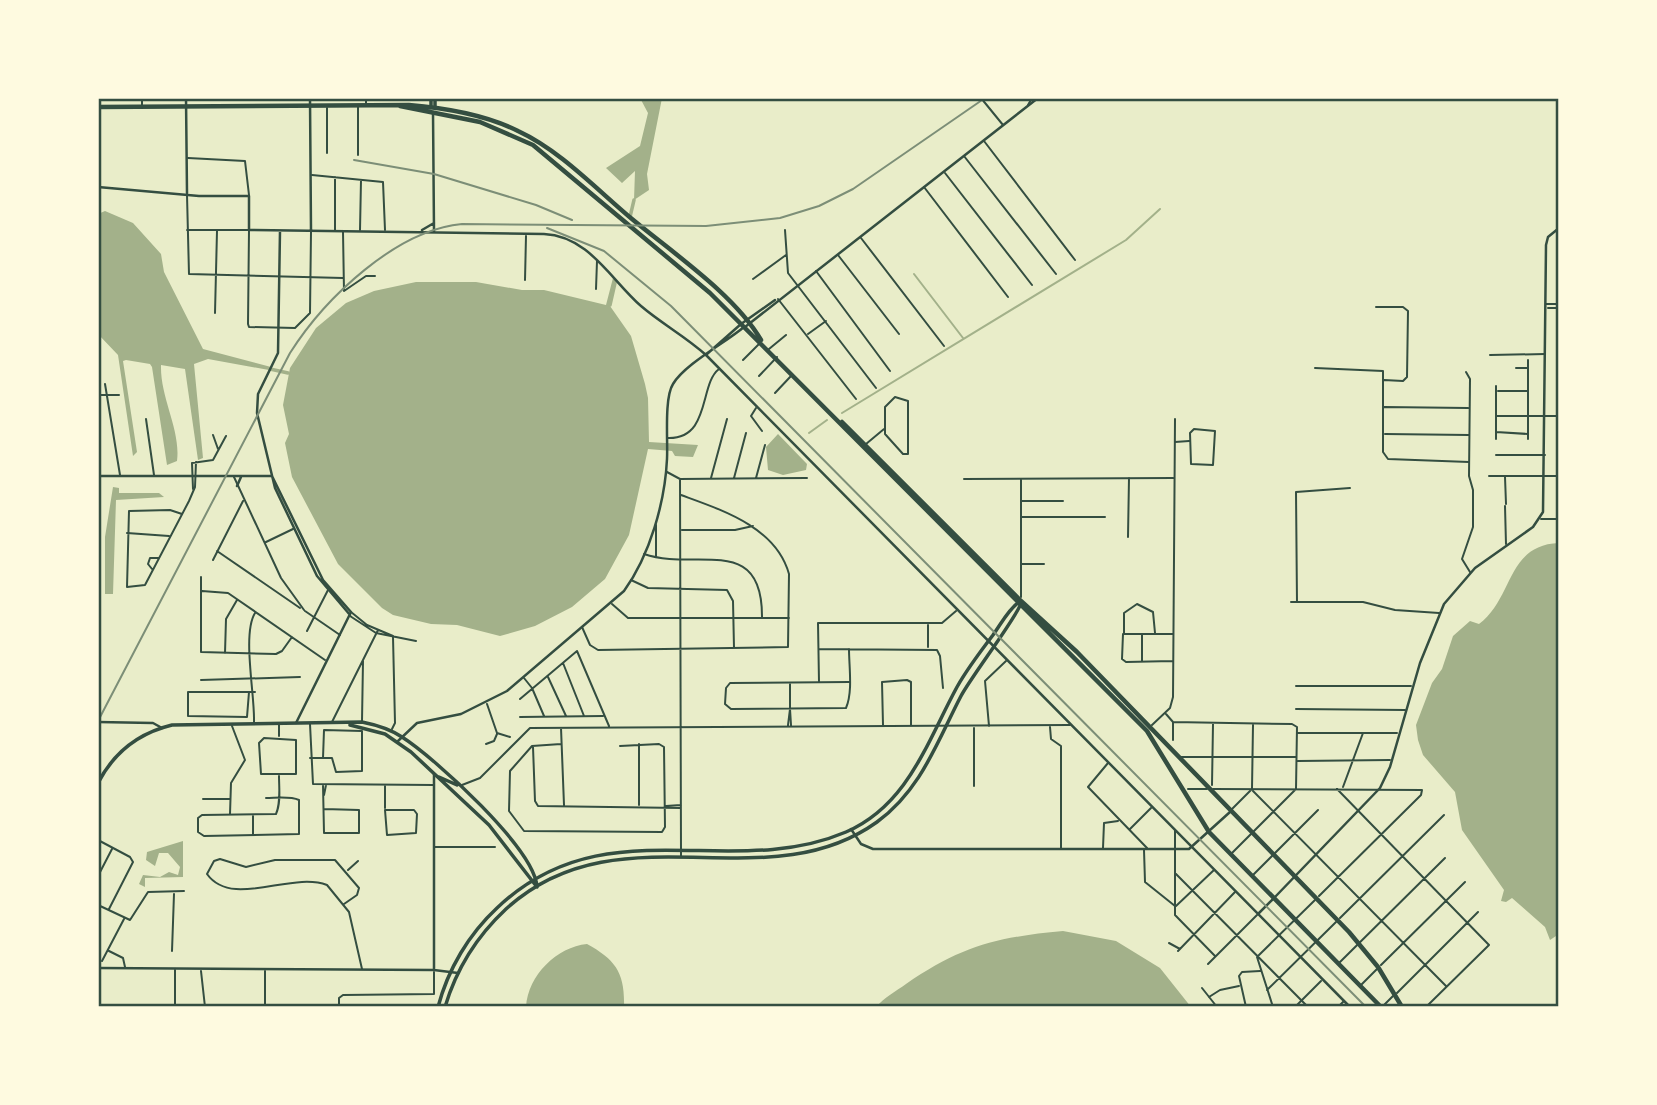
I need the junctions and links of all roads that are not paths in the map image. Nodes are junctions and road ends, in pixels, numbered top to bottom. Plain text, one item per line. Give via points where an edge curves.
1 (142, 98) edge
2 (186, 98) edge
3 (310, 98) edge
4 (366, 98) edge
5 (433, 98) edge
6 (981, 98) edge
7 (1032, 98) edge
8 (1038, 98) edge
9 (409, 101) edge
10 (310, 106) junction
11 (327, 106) junction
12 (358, 106) junction
13 (366, 106) junction
14 (400, 106) junction
15 (1028, 106) junction
16 (98, 107) edge
17 (142, 107) junction
18 (186, 107) junction
19 (433, 109) junction
20 (1003, 126) junction
21 (983, 140) junction
22 (327, 153) dead end
23 (358, 155) dead end
24 (964, 156) junction
25 (187, 158) junction
26 (944, 172) junction
27 (311, 175) junction
28 (335, 176) junction
29 (361, 178) junction
30 (98, 187) edge
31 (923, 187) junction
32 (187, 193) junction
33 (248, 196) junction
34 (624, 216) junction
35 (434, 223) junction
36 (1559, 228) edge
37 (187, 230) junction
38 (217, 230) junction
39 (249, 230) junction
40 (785, 230) dead end
41 (280, 231) junction
42 (311, 231) junction
43 (335, 231) junction
44 (343, 231) junction
45 (360, 231) junction
46 (385, 231) junction
47 (418, 232) junction
48 (433, 232) junction
49 (526, 233) junction
50 (860, 236) junction
51 (838, 254) junction
52 (786, 255) junction
53 (597, 260) junction
54 (1075, 260) dead end
55 (816, 271) junction
56 (1056, 274) dead end
57 (217, 275) junction
58 (248, 276) junction
59 (280, 276) junction
60 (375, 276) dead end
61 (311, 277) junction
62 (343, 278) junction
63 (753, 279) dead end
64 (525, 280) dead end
65 (797, 284) junction
66 (1032, 285) dead end
67 (596, 289) dead end
68 (1008, 297) dead end
69 (778, 299) junction
70 (1546, 306) junction
71 (1559, 306) edge
72 (1376, 307) dead end
73 (215, 313) dead end
74 (825, 321) junction
75 (745, 324) junction
76 (279, 328) junction
77 (899, 334) dead end
78 (786, 335) dead end
79 (807, 335) junction
80 (762, 341) junction
81 (944, 346) dead end
82 (769, 349) junction
83 (1546, 354) junction
84 (706, 355) junction
85 (1490, 355) dead end
86 (777, 357) junction
87 (743, 360) dead end
88 (1528, 360) dead end
89 (719, 368) junction
90 (1315, 368) dead end
91 (1516, 368) dead end
92 (1528, 368) junction
93 (890, 371) dead end
94 (1466, 372) dead end
95 (794, 374) junction
96 (759, 376) dead end
97 (1384, 380) junction
98 (105, 384) dead end
99 (1496, 386) dead end
100 (876, 388) dead end
101 (1496, 391) junction
102 (1528, 391) junction
103 (775, 393) dead end
104 (98, 395) edge
105 (119, 395) dead end
106 (107, 396) junction
107 (856, 399) dead end
108 (756, 407) junction
109 (1384, 407) junction
110 (1469, 408) junction
111 (1496, 416) junction
112 (1528, 416) junction
113 (1545, 416) junction
114 (1559, 416) edge
115 (146, 419) dead end
116 (727, 419) dead end
117 (837, 419) junction
118 (1175, 419) dead end
119 (885, 429) junction
120 (762, 431) dead end
121 (1496, 432) junction
122 (746, 433) dead end
123 (1384, 434) junction
124 (1528, 434) junction
125 (213, 435) dead end
126 (1469, 435) junction
127 (226, 436) dead end
128 (668, 439) junction
129 (1496, 439) dead end
130 (1528, 439) dead end
131 (1175, 442) junction
132 (1190, 442) junction
133 (868, 443) junction
134 (765, 446) dead end
135 (219, 449) junction
136 (1496, 455) dead end
137 (1545, 455) junction
138 (1469, 462) junction
139 (884, 466) junction
140 (666, 471) junction
141 (98, 476) edge
142 (154, 476) junction
143 (1489, 476) dead end
144 (1505, 476) junction
145 (1545, 476) junction
146 (1559, 476) edge
147 (120, 477) junction
148 (194, 477) junction
149 (234, 477) junction
150 (241, 477) junction
151 (272, 477) junction
152 (807, 478) dead end
153 (1129, 478) junction
154 (1175, 478) junction
155 (680, 479) junction
156 (711, 479) junction
157 (733, 479) junction
158 (755, 479) junction
159 (964, 479) dead end
160 (1021, 479) junction
161 (237, 486) junction
162 (1350, 488) dead end
163 (681, 495) junction
164 (243, 499) junction
165 (1063, 500) dead end
166 (1020, 501) junction
167 (928, 511) junction
168 (182, 514) junction
169 (1020, 517) junction
170 (1105, 517) dead end
171 (741, 519) junction
172 (1541, 519) junction
173 (1559, 519) edge
174 (655, 523) junction
175 (753, 526) junction
176 (295, 528) junction
177 (741, 528) junction
178 (681, 530) junction
179 (127, 533) junction
180 (170, 536) junction
181 (1128, 537) dead end
182 (264, 542) junction
183 (1506, 545) junction
184 (218, 551) junction
185 (643, 554) junction
186 (159, 558) junction
187 (656, 558) junction
188 (975, 558) junction
189 (681, 559) junction
190 (213, 560) dead end
191 (1021, 564) junction
192 (1044, 564) dead end
193 (153, 569) junction
194 (1471, 572) junction
195 (201, 577) dead end
196 (631, 580) junction
197 (285, 585) junction
198 (681, 588) junction
199 (328, 590) junction
200 (200, 592) junction
201 (276, 592) junction
202 (237, 600) junction
203 (1292, 602) dead end
204 (1297, 602) junction
205 (611, 603) junction
206 (1019, 604) junction
207 (304, 610) junction
208 (957, 610) junction
209 (256, 612) junction
210 (1439, 613) junction
211 (351, 614) junction
212 (313, 617) junction
213 (681, 618) junction
214 (734, 618) junction
215 (762, 618) junction
216 (789, 618) junction
217 (928, 623) junction
218 (582, 627) junction
219 (307, 631) dead end
220 (377, 632) junction
221 (1142, 633) junction
222 (1155, 633) junction
223 (1125, 634) junction
224 (1174, 634) junction
225 (340, 635) junction
226 (292, 637) junction
227 (393, 637) junction
228 (416, 641) dead end
229 (988, 641) junction
230 (992, 646) junction
231 (928, 648) junction
232 (680, 649) junction
233 (734, 649) junction
234 (818, 649) junction
235 (849, 649) junction
236 (225, 654) junction
237 (250, 654) junction
238 (363, 659) junction
239 (1007, 660) junction
240 (326, 661) junction
241 (1174, 661) junction
242 (1142, 662) junction
243 (563, 663) junction
244 (548, 675) junction
245 (300, 677) dead end
246 (524, 677) junction
247 (253, 678) junction
248 (201, 680) dead end
249 (849, 682) junction
250 (790, 683) junction
251 (819, 683) junction
252 (1296, 686) dead end
253 (1413, 687) junction
254 (533, 688) junction
255 (943, 688) dead end
256 (249, 692) junction
257 (255, 692) junction
258 (520, 699) dead end
259 (486, 703) junction
260 (790, 709) junction
261 (1296, 709) dead end
262 (1405, 710) junction
263 (1165, 713) junction
264 (605, 716) junction
265 (520, 717) dead end
266 (544, 717) junction
267 (566, 717) junction
268 (584, 717) junction
269 (98, 722) edge
270 (362, 722) junction
271 (1173, 722) junction
272 (232, 723) junction
273 (279, 723) junction
274 (296, 723) junction
275 (310, 723) junction
276 (331, 723) junction
277 (343, 723) junction
278 (1213, 723) junction
279 (254, 724) junction
280 (1253, 724) junction
281 (1071, 725) junction
282 (790, 726) junction
283 (883, 726) junction
284 (911, 726) junction
285 (938, 726) junction
286 (946, 726) junction
287 (974, 726) junction
288 (989, 726) junction
289 (1051, 726) junction
290 (162, 727) junction
291 (609, 727) junction
292 (681, 727) junction
293 (561, 728) junction
294 (1149, 729) junction
295 (343, 730) junction
296 (391, 731) junction
297 (497, 733) junction
298 (1297, 733) junction
299 (1363, 733) junction
300 (1398, 733) junction
301 (402, 737) junction
302 (510, 737) dead end
303 (279, 738) junction
304 (1173, 740) dead end
305 (398, 741) junction
306 (486, 744) dead end
307 (561, 744) junction
308 (639, 744) junction
309 (532, 746) junction
310 (620, 746) dead end
311 (1176, 757) junction
312 (1213, 757) junction
313 (1252, 757) junction
314 (310, 758) junction
315 (323, 758) junction
316 (1297, 759) junction
317 (1392, 760) junction
318 (1353, 761) junction
319 (1108, 762) junction
320 (1188, 769) junction
321 (435, 775) junction
322 (279, 776) junction
323 (1177, 778) junction
324 (98, 783) edge
325 (325, 785) junction
326 (385, 785) junction
327 (434, 785) junction
328 (459, 785) junction
329 (1212, 785) dead end
330 (974, 786) dead end
331 (1337, 788) junction
332 (1343, 788) junction
333 (1380, 788) junction
334 (1188, 789) dead end
335 (1207, 789) junction
336 (1252, 789) junction
337 (1296, 789) junction
338 (266, 798) dead end
339 (279, 798) junction
340 (203, 799) dead end
341 (230, 799) junction
342 (564, 806) junction
343 (639, 806) junction
344 (665, 806) junction
345 (681, 806) junction
346 (1152, 807) junction
347 (324, 809) junction
348 (385, 810) junction
349 (1318, 810) dead end
350 (1230, 812) junction
351 (1273, 812) junction
352 (1359, 813) junction
353 (230, 815) junction
354 (253, 815) junction
355 (1444, 815) dead end
356 (1121, 821) junction
357 (851, 829) junction
358 (1130, 830) junction
359 (1175, 830) junction
360 (1209, 832) junction
361 (1252, 834) junction
362 (1294, 834) junction
363 (855, 835) junction
364 (1381, 835) junction
365 (253, 836) junction
366 (98, 840) edge
367 (434, 847) junction
368 (495, 847) dead end
369 (113, 848) junction
370 (1193, 848) junction
371 (681, 849) junction
372 (1061, 849) junction
373 (1103, 849) junction
374 (1146, 849) junction
375 (1175, 849) junction
376 (1230, 855) junction
377 (1273, 855) junction
378 (681, 856) junction
379 (1316, 856) junction
380 (1402, 857) junction
381 (1445, 858) dead end
382 (358, 862) dead end
383 (1214, 870) junction
384 (347, 871) junction
385 (1175, 873) junction
386 (98, 876) edge
387 (1252, 876) junction
388 (1295, 877) junction
389 (1338, 877) junction
390 (537, 879) junction
391 (1424, 879) junction
392 (531, 882) junction
393 (1465, 882) dead end
394 (537, 887) junction
395 (174, 891) junction
396 (184, 891) dead end
397 (1193, 891) junction
398 (1236, 892) junction
399 (1273, 898) junction
400 (1316, 899) junction
401 (1359, 899) junction
402 (1446, 901) junction
403 (344, 904) junction
404 (98, 905) edge
405 (1175, 906) junction
406 (108, 910) junction
407 (1215, 912) junction
408 (1478, 912) dead end
409 (1258, 914) junction
410 (124, 919) junction
411 (1295, 920) junction
412 (1338, 921) junction
413 (1381, 921) junction
414 (1467, 923) junction
415 (1194, 934) junction
416 (1237, 935) junction
417 (1279, 935) junction
418 (1317, 942) junction
419 (1169, 943) dead end
420 (1359, 943) junction
421 (1403, 943) junction
422 (108, 950) junction
423 (172, 951) dead end
424 (1215, 956) junction
425 (1258, 956) junction
426 (1301, 957) junction
427 (102, 961) dead end
428 (1208, 964) dead end
429 (1338, 964) junction
430 (1424, 965) junction
431 (1378, 967) junction
432 (98, 968) edge
433 (125, 968) junction
434 (175, 968) junction
435 (265, 970) junction
436 (362, 970) junction
437 (434, 970) junction
438 (452, 970) junction
439 (201, 971) junction
440 (1260, 971) junction
441 (458, 973) junction
442 (1280, 978) junction
443 (1323, 979) junction
444 (1239, 986) junction
445 (1360, 986) junction
446 (1446, 987) junction
447 (1202, 988) dead end
448 (1267, 990) junction
449 (1395, 995) junction
450 (1209, 997) junction
451 (1301, 1000) junction
452 (1344, 1001) junction
453 (175, 1007) edge
454 (205, 1007) edge
455 (265, 1007) edge
456 (339, 1007) edge
457 (438, 1007) edge
458 (445, 1007) edge
459 (1217, 1007) edge
460 (1246, 1007) edge
461 (1273, 1007) edge
462 (1294, 1007) edge
463 (1308, 1007) edge
464 (1338, 1007) edge
465 (1350, 1007) edge
466 (1382, 1007) edge
467 (1402, 1007) edge
468 (1426, 1007) edge

1 - 17 street
2 - 18 street
3 - 10 street
4 - 13 street
5 - 19 main road
6 - 20 street
7 - 15 street
8 - 15 street
9 - 14 highway
9 - 19 highway
10 - 11 highway
10 - 18 highway
10 - 27 street
11 - 12 highway
11 - 22 street
12 - 13 highway
12 - 23 street
13 - 14 highway
14 - 19 highway
15 - 20 street
16 - 17 highway
17 - 18 highway
18 - 25 street
19 - 34 highway via 493,121 528,136
19 - 35 street
20 - 21 street
21 - 24 street
21 - 54 street
24 - 26 street
24 - 56 street
25 - 32 street
25 - 33 street via 246,162
26 - 31 street
26 - 66 street
27 - 28 street
27 - 42 street
28 - 29 street
28 - 43 street
29 - 45 street
29 - 46 street via 383,182
30 - 32 street
31 - 50 street
31 - 68 street
32 - 33 street
32 - 37 street
33 - 39 street
34 - 75 highway
34 - 75 highway via 645,230
35 - 47 street
35 - 48 street
36 - 70 street via 1546,245
37 - 38 street
37 - 57 street via 188,274
38 - 39 street
38 - 57 street
39 - 41 street
39 - 58 street
40 - 52 street
41 - 42 street
41 - 59 street
42 - 43 street
42 - 61 street
43 - 44 street
44 - 45 street
44 - 62 street
45 - 46 street
46 - 47 street
47 - 48 street
48 - 49 street
49 - 53 street via 563,237
49 - 64 street
50 - 51 street
50 - 81 street
51 - 55 street
51 - 77 street
52 - 63 street
52 - 65 street via 787,272
53 - 67 street
53 - 84 street via 643,308
55 - 65 street
55 - 93 street
57 - 58 street
57 - 73 street
58 - 59 street
58 - 76 street via 248,326
59 - 61 street
59 - 76 street
60 - 62 street via 366,276 346,291
61 - 62 street
61 - 76 street via 311,310 295,328
65 - 69 street
65 - 74 street
69 - 75 street
69 - 79 street
70 - 71 street
70 - 83 street
72 - 97 street via 1403,307 1408,312 1407,377
74 - 79 street
74 - 100 street
75 - 80 highway
75 - 84 street
76 - 151 street via 278,353 257,399
78 - 82 street
79 - 107 street
80 - 82 highway
80 - 87 street
82 - 86 highway
83 - 85 street
83 - 113 street
84 - 89 street
84 - 128 street via 672,385
86 - 95 highway
86 - 96 street
88 - 92 street
89 - 108 street
89 - 128 street via 689,433
90 - 97 street via 1381,369
91 - 92 street
92 - 102 street
94 - 110 street
95 - 103 street
95 - 117 highway
97 - 109 street
98 - 106 street
99 - 101 street
101 - 102 street
101 - 111 street
102 - 112 street
104 - 106 street
105 - 106 street
106 - 147 street
108 - 120 street via 751,416
108 - 208 street
109 - 110 street
109 - 123 street
110 - 126 street
111 - 112 street
111 - 121 street
112 - 113 street
112 - 124 street
113 - 114 street
113 - 137 street
115 - 142 street
116 - 156 street
117 - 133 highway
117 - 139 highway
118 - 131 street
119 - 119 street via 888,402 906,398 908,454 888,438
119 - 133 street
121 - 124 street
121 - 129 street
122 - 157 street
123 - 126 street
123 - 138 street via 1385,456 1393,461
124 - 130 street
125 - 135 street
126 - 138 street
127 - 135 street
128 - 140 street
131 - 132 street
131 - 154 street
132 - 132 street via 1191,464 1213,465 1213,430 1192,430
133 - 139 highway
134 - 158 street
135 - 148 street via 211,462 194,463
136 - 137 street
137 - 145 street
138 - 194 street via 1473,527 1462,559
139 - 167 highway
140 - 155 street
140 - 174 street
141 - 147 street
142 - 147 street
142 - 148 street
143 - 144 street
144 - 145 street
144 - 183 street
145 - 146 street
145 - 172 street
148 - 149 street
148 - 168 street
149 - 150 street
149 - 161 street
150 - 151 street
150 - 161 street
151 - 176 street
152 - 158 street
153 - 154 street
153 - 160 street
153 - 181 street
154 - 224 street
155 - 156 street
155 - 163 street
156 - 157 street
157 - 158 street
159 - 160 street
160 - 166 street
161 - 164 street
162 - 204 street via 1296,492
163 - 171 street
163 - 178 street
164 - 182 street
164 - 184 street
165 - 166 street
166 - 169 street
167 - 188 highway
167 - 188 highway
168 - 179 street via 132,510
168 - 180 street
169 - 170 street
169 - 191 street
171 - 175 street
171 - 177 street
172 - 173 street
172 - 183 street
174 - 185 street
174 - 187 street
175 - 177 street
175 - 216 street via 787,567
176 - 182 street
176 - 199 street
177 - 178 street
178 - 189 street
179 - 180 street
179 - 193 street via 127,587 142,588
180 - 186 street
182 - 197 street
183 - 194 street
184 - 190 street
184 - 201 street
185 - 187 street
185 - 196 street
186 - 193 street
186 - 193 street via 150,558 148,564
187 - 189 street
188 - 206 highway
188 - 206 highway via 1000,579
189 - 198 street
189 - 215 street via 727,560 747,569 760,587
191 - 192 street
191 - 206 street
194 - 210 street
195 - 200 street
196 - 198 street via 648,588
196 - 205 street
197 - 201 street
197 - 207 street
198 - 213 street
198 - 214 street via 727,590 733,599
199 - 211 street
199 - 212 street
200 - 202 street via 225,592
200 - 236 street via 201,652
201 - 207 street
202 - 209 street
202 - 236 street via 226,619
203 - 204 street
204 - 210 street via 1363,603
205 - 213 street via 628,618
205 - 218 street
206 - 229 main road
206 - 230 main road
206 - 294 highway
207 - 212 street
208 - 217 street via 942,623
208 - 229 street
209 - 226 street
209 - 237 street
210 - 253 street
211 - 220 street
211 - 225 street
212 - 219 street
212 - 225 street
213 - 214 street
213 - 232 street
214 - 215 street
214 - 233 street
215 - 216 street
216 - 233 street via 787,648
217 - 231 street
217 - 234 street via 818,623
218 - 232 street via 595,649
218 - 246 street
220 - 227 street
220 - 238 street
221 - 222 street
221 - 223 street
221 - 242 street
222 - 223 street via 1153,612 1137,604 1124,613
222 - 224 street
223 - 242 street via 1123,660
224 - 241 street
225 - 240 street
226 - 237 street via 279,653
226 - 240 street
227 - 228 street
227 - 296 street via 395,723
229 - 230 street
229 - 285 main road via 962,678
230 - 239 street
230 - 286 main road
231 - 235 street
231 - 255 street via 939,653
232 - 233 street
232 - 292 street
234 - 235 street
234 - 251 street
235 - 249 street
236 - 237 street
237 - 247 street
238 - 270 street
238 - 276 street
239 - 281 street
239 - 288 street via 984,683
240 - 274 street
241 - 242 street
241 - 263 street via 1173,702
243 - 244 street
243 - 264 street via 577,651
243 - 268 street
244 - 254 street
244 - 267 street
245 - 247 street
246 - 254 street
246 - 259 street
247 - 248 street
247 - 257 street
249 - 251 street
249 - 260 street via 846,708
250 - 251 street
250 - 260 street
250 - 260 street via 730,683 725,704 731,709
252 - 253 street
253 - 262 street
254 - 258 street
254 - 266 street
256 - 256 street via 248,716 188,716 188,692
256 - 257 street
257 - 279 street
259 - 297 street
259 - 301 street via 445,719 417,723
260 - 282 street
261 - 262 street
262 - 300 street
263 - 271 street
263 - 294 street
264 - 268 street
264 - 291 street
265 - 266 street
266 - 267 street
267 - 268 street
269 - 290 street
270 - 277 main road
270 - 296 main road
271 - 278 street
271 - 304 street
272 - 279 main road
272 - 290 main road
272 - 341 street via 245,760 231,782
273 - 274 main road
273 - 279 main road
273 - 303 street
274 - 275 main road
275 - 276 main road
275 - 314 street
276 - 277 main road
277 - 295 street
277 - 305 main road
278 - 280 street
278 - 312 street
280 - 298 street via 1296,726
280 - 313 street
281 - 289 street
281 - 319 street
282 - 283 street
282 - 292 street
283 - 284 street
283 - 284 street via 882,682 907,680 911,682
284 - 285 street
285 - 286 street
285 - 357 main road via 902,788
286 - 287 street
286 - 363 main road via 912,788 888,813
287 - 288 street
287 - 330 street
288 - 289 street
289 - 372 street via 1051,739 1061,747
290 - 324 main road via 125,747
291 - 292 street
291 - 293 street
292 - 345 street
293 - 307 street
293 - 328 street via 528,729 480,778
294 - 311 highway
294 - 323 highway
295 - 315 street via 323,732
295 - 315 street via 363,733 362,771 335,771 334,759
296 - 301 main road
297 - 302 street
297 - 306 street via 494,741
298 - 299 street
298 - 316 street
299 - 300 street
299 - 318 street
300 - 317 street
301 - 305 street
301 - 328 main road
303 - 322 street via 297,741 298,771 294,776
303 - 322 street via 264,738 260,743 260,772
305 - 321 main road
307 - 309 street
307 - 342 street
308 - 310 street
308 - 343 street
308 - 344 street via 659,744 665,749
309 - 342 street via 535,803
309 - 344 street via 509,777 509,811 526,832 659,832 665,827
311 - 312 street
311 - 320 highway
312 - 313 street
312 - 329 street
313 - 316 street
313 - 336 street
314 - 315 street
314 - 325 street via 311,780
316 - 318 street
316 - 337 street
317 - 318 street
317 - 333 street
318 - 332 street
319 - 346 street
319 - 356 street via 1088,785
320 - 323 highway via 1178,768
320 - 335 highway
321 - 327 street
321 - 328 main road
321 - 392 main road via 498,834
322 - 339 street
323 - 360 highway
325 - 326 street
325 - 347 street
326 - 327 street
326 - 348 street
327 - 367 street
328 - 390 main road via 506,833
331 - 332 street
331 - 337 street
331 - 352 street
332 - 333 street
333 - 352 street
333 - 364 street via 1422,790
334 - 335 street
335 - 336 street
335 - 350 highway
336 - 337 street
336 - 350 street
336 - 351 street
337 - 351 street
338 - 339 street
339 - 354 street via 275,814
339 - 365 street via 299,800 300,833
340 - 341 street
341 - 353 street
342 - 343 street
343 - 344 street
344 - 345 street
345 - 371 street
346 - 358 street
346 - 359 street
347 - 347 street via 357,809 358,834 324,833
348 - 348 street via 387,835 416,833 414,810
349 - 362 street
350 - 360 street
350 - 361 highway
351 - 361 street
351 - 362 street
352 - 364 street
352 - 379 street
353 - 354 street
353 - 365 street via 202,815 198,832 204,836
354 - 365 street
355 - 380 street
356 - 358 street
356 - 373 street via 1104,823
357 - 363 street
357 - 371 main road via 789,849
358 - 374 street
359 - 370 street
359 - 375 street
360 - 370 street
360 - 376 highway
361 - 376 street
361 - 377 highway
362 - 377 street
362 - 379 street
363 - 372 street via 863,846 873,849
363 - 378 main road via 819,850 788,856
364 - 380 street
364 - 389 street
366 - 369 street
367 - 368 street
367 - 437 street
369 - 386 street
369 - 406 street via 133,862
370 - 375 street
370 - 383 street
371 - 378 street
371 - 390 main road via 594,855
372 - 373 street
373 - 374 street
374 - 375 street
374 - 405 street via 1145,882
375 - 385 street
376 - 387 highway
377 - 387 street
377 - 388 highway
378 - 394 main road via 605,860
379 - 388 street
379 - 389 street
380 - 391 street
380 - 401 street
381 - 391 street
382 - 384 street
383 - 397 street
383 - 398 street
384 - 403 street via 359,890
384 - 403 street via 335,860 275,860 241,867 220,859 214,860 207,874 237,891 278,883 323,883
385 - 397 street
385 - 405 street
387 - 399 highway
388 - 399 street
388 - 400 highway
389 - 400 street
389 - 401 street
390 - 392 main road
390 - 394 main road
391 - 402 street
391 - 413 street
392 - 394 main road
392 - 438 main road via 487,918
393 - 402 street
394 - 441 main road via 495,921
395 - 396 street
395 - 410 street via 148,892 133,918
395 - 423 street
397 - 405 street
397 - 407 street
398 - 407 street
398 - 409 street
399 - 409 street
399 - 411 highway
400 - 411 street
400 - 412 highway
401 - 412 street
401 - 413 street
402 - 414 street
402 - 421 street
403 - 436 street
404 - 406 street
405 - 415 street via 1176,917
406 - 410 street
407 - 415 street
407 - 416 street
408 - 414 street
409 - 416 street
409 - 417 street
410 - 422 street
411 - 417 street
411 - 418 highway
412 - 418 street
412 - 420 highway
413 - 420 street
413 - 421 street
414 - 430 street
414 - 446 street via 1489,944
415 - 419 street via 1179,950
415 - 424 street
416 - 424 street
416 - 425 street
417 - 425 street
417 - 426 street
418 - 426 street
418 - 429 highway
420 - 429 street
420 - 431 highway
421 - 430 street
421 - 431 street
422 - 427 street
422 - 433 street via 123,958
424 - 428 street
425 - 440 street
425 - 442 street
426 - 442 street
426 - 443 street
429 - 445 highway
430 - 446 street
430 - 449 street
431 - 445 street
431 - 449 highway
432 - 433 street
433 - 434 street
434 - 439 street
434 - 453 street
435 - 436 street
435 - 439 street
435 - 455 street
436 - 437 street
437 - 438 street
437 - 456 street via 435,994 343,995
438 - 441 street
438 - 457 main road
439 - 454 street
440 - 444 street via 1241,973
440 - 448 street
441 - 458 main road
442 - 448 street
442 - 451 street
443 - 451 street
443 - 452 street
444 - 450 street
444 - 460 street
445 - 466 highway
446 - 468 street
447 - 450 street
448 - 461 street
449 - 466 street
449 - 467 highway
450 - 459 street
451 - 462 street
451 - 463 street
452 - 464 street
452 - 465 street

